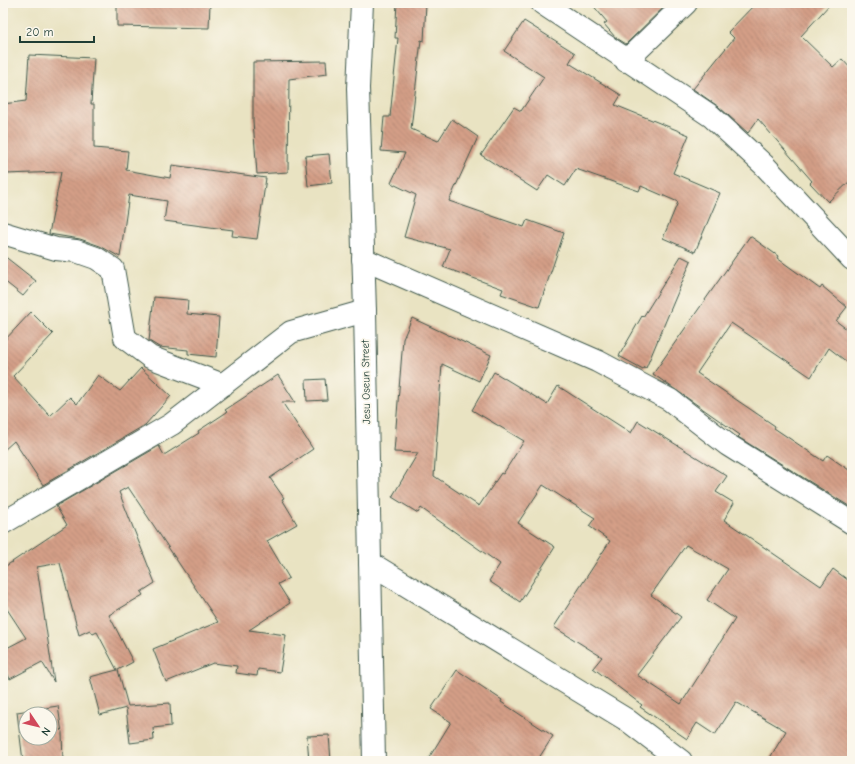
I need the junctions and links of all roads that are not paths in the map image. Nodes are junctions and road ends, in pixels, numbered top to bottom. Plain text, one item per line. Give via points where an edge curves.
1 (362, 3) edge
2 (542, 3) edge
3 (686, 3) edge
4 (626, 61) junction
5 (3, 233) edge
6 (363, 259) junction
7 (852, 260) edge
8 (365, 311) junction
9 (222, 385) junction
10 (3, 523) edge
11 (852, 523) edge
12 (370, 563) junction
13 (374, 761) edge
14 (681, 761) edge

1 - 6 street, Jesu Oseun Street via 358,88
2 - 4 street
3 - 4 street
4 - 7 street via 711,116 764,165
5 - 9 street via 56,249 76,251 96,258 113,269 125,338 150,358
6 - 8 street, Jesu Oseun Street
6 - 11 street via 597,361 670,400 728,445
8 - 9 street via 291,332
8 - 12 street, Jesu Oseun Street
9 - 10 street via 172,424
12 - 13 street, Jesu Oseun Street
12 - 14 street via 627,720

